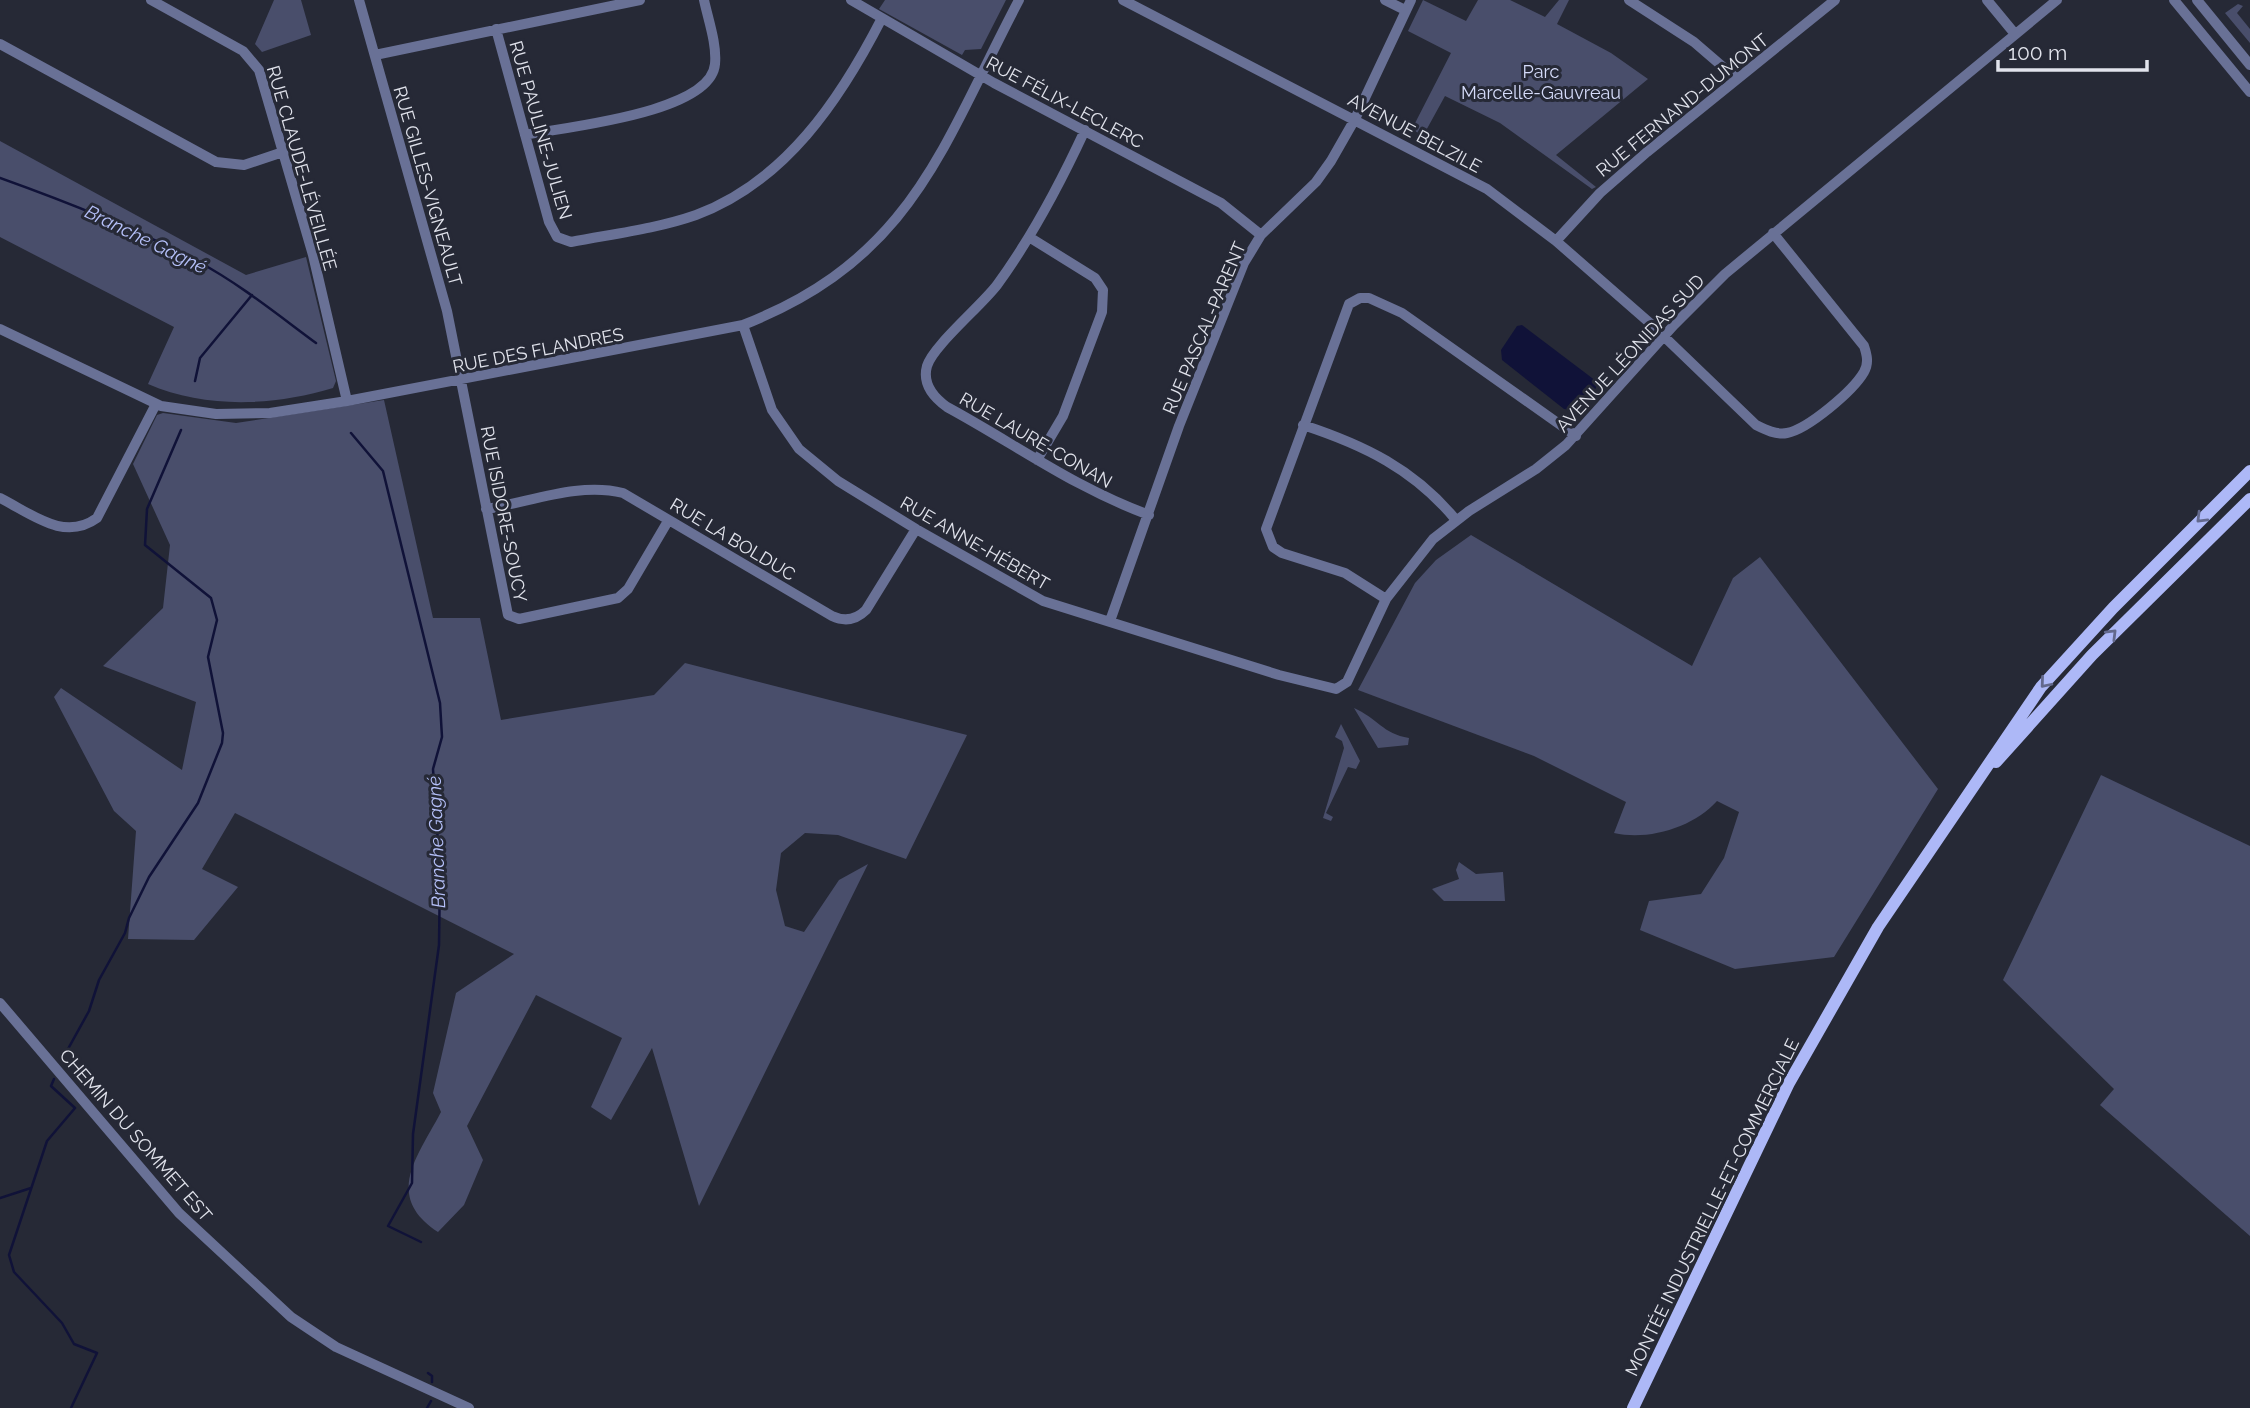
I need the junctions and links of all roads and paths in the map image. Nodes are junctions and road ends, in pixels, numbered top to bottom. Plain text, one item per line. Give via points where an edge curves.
1 (151, 0) edge
2 (359, 0) edge
3 (640, 0) edge
4 (704, 0) edge
5 (851, 0) edge
6 (1019, 0) edge
7 (1123, 0) edge
8 (1385, 0) edge
9 (1411, 0) edge
10 (1629, 0) edge
11 (1987, 0) edge
12 (2057, 0) edge
13 (2174, 0) edge
14 (2197, 0) edge
15 (1831, 1) edge
16 (1405, 10) junction
17 (882, 18) junction
18 (496, 29) junction
19 (2015, 33) junction
20 (0, 44) edge
21 (375, 55) junction
22 (2250, 65) edge
23 (982, 74) junction
24 (1737, 79) junction
25 (2250, 92) edge
26 (1355, 119) junction
27 (1085, 130) junction
28 (525, 135) junction
29 (283, 152) junction
30 (1773, 233) junction
31 (1261, 235) junction
32 (1029, 237) junction
33 (1556, 241) junction
34 (743, 325) junction
35 (0, 328) edge
36 (1664, 337) junction
37 (462, 381) junction
38 (347, 401) junction
39 (156, 404) junction
40 (1303, 425) junction
41 (1576, 436) junction
42 (1037, 460) junction
43 (2250, 471) edge
44 (0, 498) edge
45 (2250, 499) edge
46 (486, 509) junction
47 (1149, 515) junction
48 (1456, 520) junction
49 (668, 521) junction
50 (916, 529) junction
51 (1386, 599) junction
52 (1110, 621) junction
53 (1323, 687) joint
54 (1983, 775) junction
55 (0, 1003) edge
56 (469, 1408) edge
57 (1633, 1408) edge

1 - 29 street, RUE CLAUDE-LÉVEILLÉE via 251,57
2 - 21 street, RUE GILLES-VIGNEAULT
3 - 18 street
4 - 28 street via 716,65 706,85 660,108
5 - 17 street, RUE FÉLIX-LECLERC
6 - 23 street, RUE DES FLANDRES
7 - 26 street, AVENUE BELZILE
8 - 16 street
9 - 16 street, RUE PASCAL-PARENT
10 - 24 street via 1694,42
11 - 19 street
12 - 19 street, AVENUE LÉONIDAS SUD
13 - 25 street
14 - 22 street
15 - 24 street, RUE FERNAND-DUMONT
16 - 26 street, RUE PASCAL-PARENT
17 - 23 street, RUE FÉLIX-LECLERC
17 - 28 street, RUE PAULINE-JULIEN via 824,113 779,166 746,190 694,215 563,241 549,222
18 - 21 street
18 - 28 street, RUE PAULINE-JULIEN
19 - 30 street, AVENUE LÉONIDAS SUD
20 - 29 street via 216,162 244,164
21 - 37 street, RUE GILLES-VIGNEAULT via 447,311
23 - 27 street, RUE FÉLIX-LECLERC
23 - 34 street, RUE DES FLANDRES via 936,164 891,226 856,261 818,289
24 - 33 street, RUE FERNAND-DUMONT via 1600,193
26 - 31 street, RUE PASCAL-PARENT via 1325,171
26 - 33 street, AVENUE BELZILE via 1487,189
27 - 31 street, RUE FÉLIX-LECLERC via 1221,203
27 - 32 street, RUE LAURE-CONAN
29 - 38 street, RUE CLAUDE-LÉVEILLÉE
30 - 36 street, AVENUE LÉONIDAS SUD via 1697,300
30 - 36 street, AVENUE BELZILE via 1864,346 1868,358 1857,381 1801,429 1770,432 1756,425
31 - 47 street, RUE PASCAL-PARENT via 1244,263 1204,362
32 - 42 street via 1095,278 1104,296 1063,416
32 - 42 street, RUE LAURE-CONAN via 995,288 936,351 926,374 930,390 940,402
33 - 36 street, AVENUE BELZILE
34 - 37 street, RUE DES FLANDRES
34 - 50 street, RUE ANNE-HÉBERT via 772,410 799,449 838,481
35 - 39 street, RUE DES FLANDRES
36 - 41 street, AVENUE LÉONIDAS SUD
37 - 38 street, RUE DES FLANDRES
37 - 46 street, RUE ISIDORE-SOUCY
38 - 39 street, RUE DES FLANDRES via 270,414 216,414
39 - 44 street via 97,518 84,528 68,530
40 - 41 street via 1343,313 1360,298 1369,298 1402,313
40 - 48 street via 1372,450 1394,463 1425,486
40 - 51 street via 1266,529 1268,539 1282,552 1345,573
41 - 48 street, AVENUE LÉONIDAS SUD via 1536,469
42 - 47 street, RUE LAURE-CONAN via 1088,491
43 -> 54 main road, MONTÉE INDUSTRIELLE-ET-COMMERCIALE via 2041,687
54 -> 45 main road, MONTÉE INDUSTRIELLE-ET-COMMERCIALE via 2092,655
46 - 49 street, RUE LA BOLDUC via 604,489 637,500
46 - 49 street, RUE ISIDORE-SOUCY via 505,609 514,619 615,600 628,589
47 - 52 street, RUE PASCAL-PARENT
48 - 51 street, AVENUE LÉONIDAS SUD via 1415,559
49 - 50 street, RUE LA BOLDUC via 844,620 866,610
50 - 52 street, RUE ANNE-HÉBERT via 1043,601
51 - 53 street, AVENUE LÉONIDAS SUD via 1347,682 1336,689
52 - 53 street, RUE ANNE-HÉBERT
54 - 57 main road, MONTÉE INDUSTRIELLE-ET-COMMERCIALE via 1878,928 1788,1083
55 - 56 street, CHEMIN DU SOMMET EST via 179,1213 291,1317 336,1347

